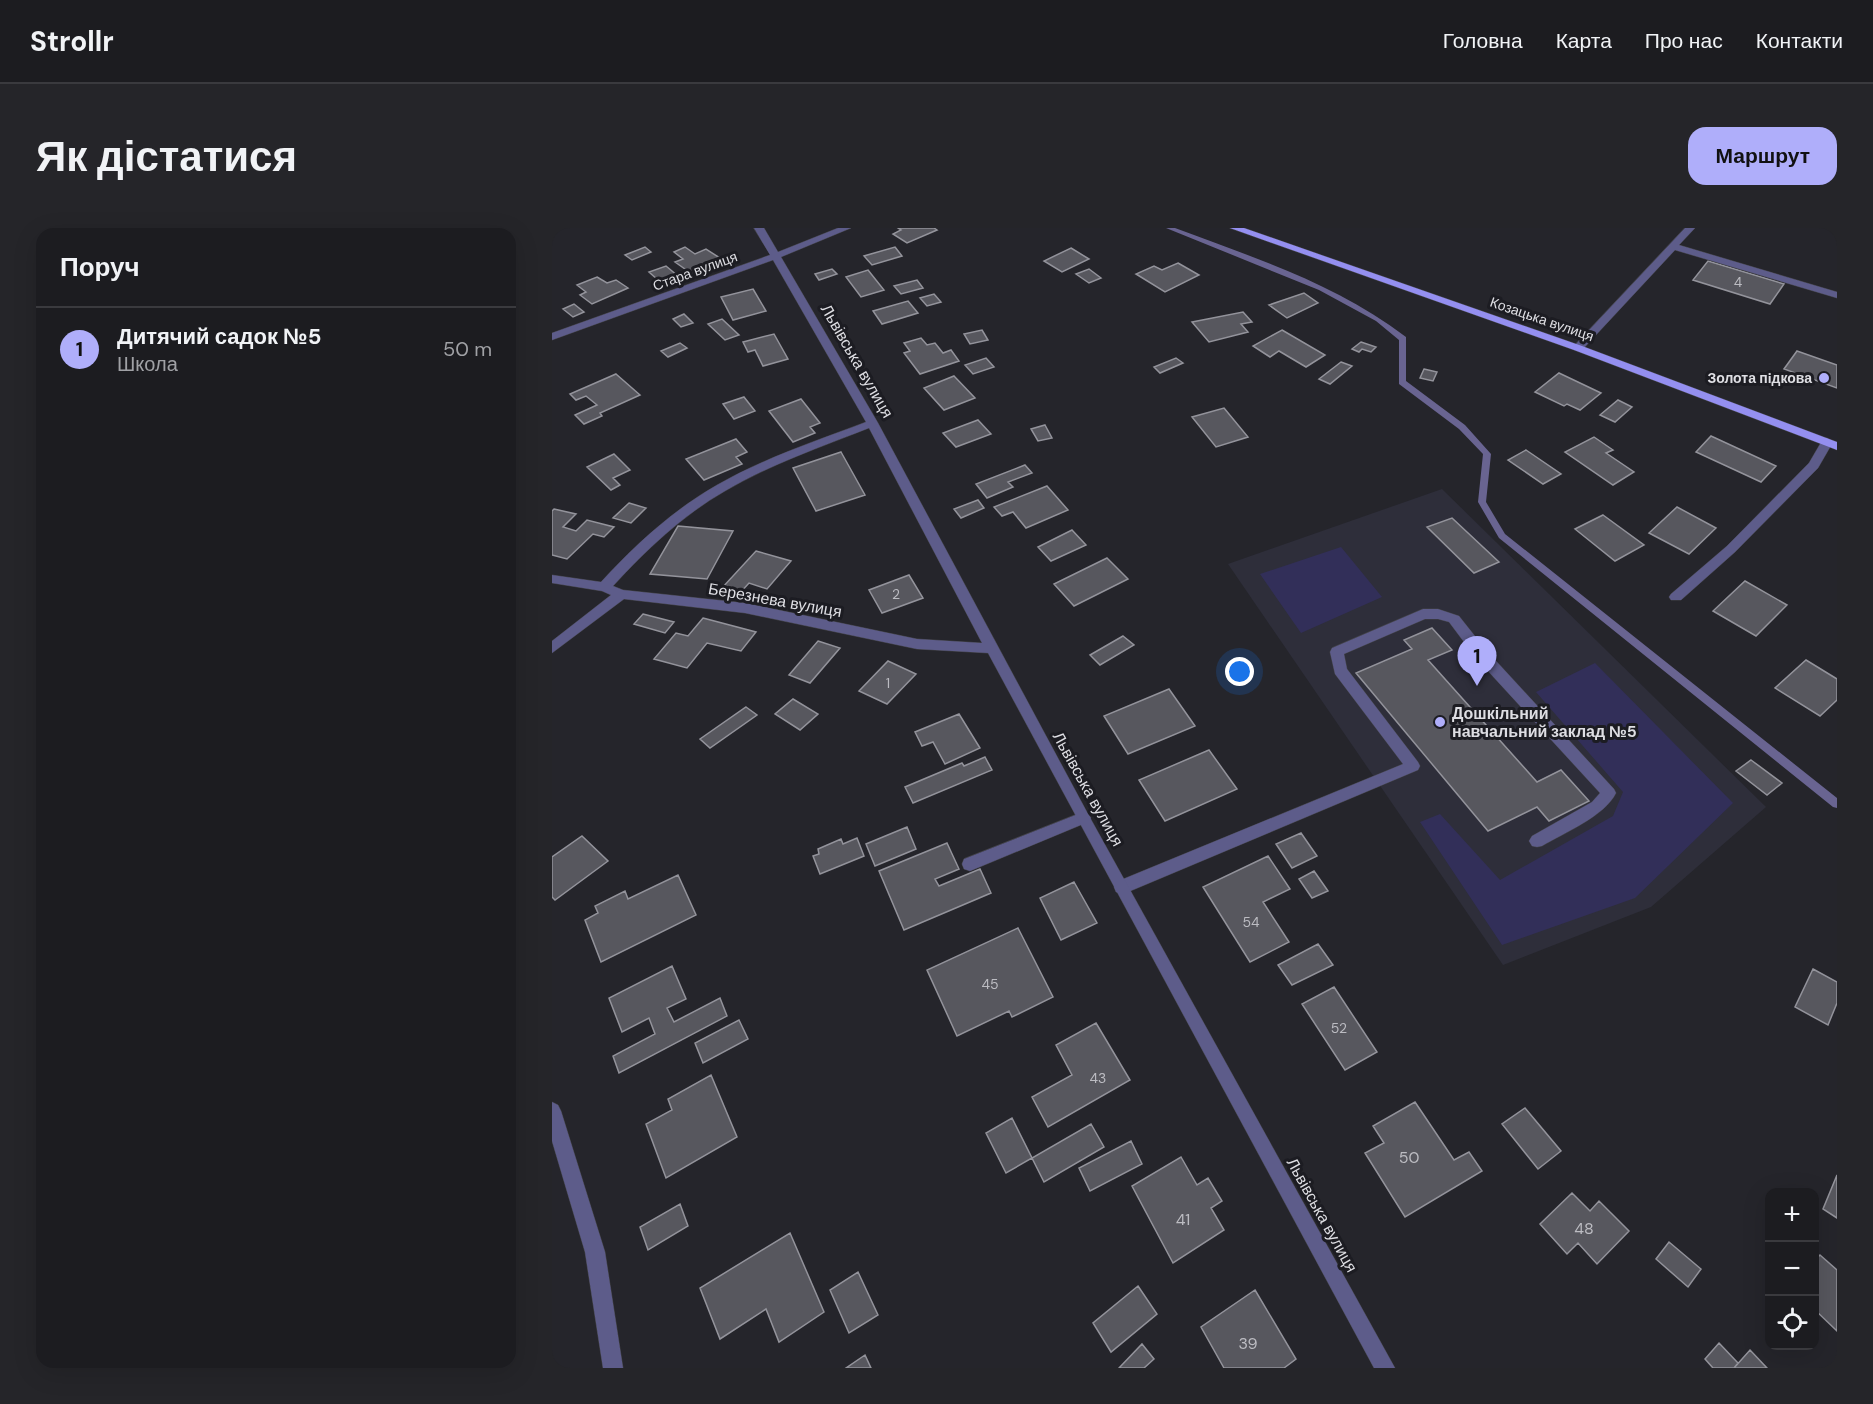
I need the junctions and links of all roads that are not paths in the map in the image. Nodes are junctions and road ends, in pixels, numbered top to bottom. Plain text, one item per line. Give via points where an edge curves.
1 (759, 228) edge
2 (846, 228) edge
3 (1235, 228) edge
4 (1690, 228) edge
5 (1674, 247) junction
6 (776, 256) junction
7 (1837, 295) edge
8 (552, 337) edge
9 (1578, 348) junction
10 (872, 423) junction
11 (1832, 444) edge
12 (552, 579) edge
13 (604, 587) junction
14 (621, 594) junction
15 (1676, 597) dead end
16 (552, 648) edge
17 (992, 648) junction
18 (1083, 818) junction
19 (1538, 841) dead end
20 (970, 864) dead end
21 (1122, 887) junction
22 (552, 1110) edge
23 (613, 1368) edge
24 (1385, 1368) edge

1 - 6 street, Львівська вулиця
2 - 6 street, Стара вулиця
3 - 9 main road, Козацька вулиця
4 - 5 street
5 - 7 street
5 - 9 street
6 - 8 street, Стара вулиця
6 - 10 street, Львівська вулиця
9 - 11 main road, Козацька вулиця
10 - 13 street via 775,463 702,500 662,530
10 - 17 street, Львівська вулиця
11 - 15 street via 1731,549
12 - 13 street, Березнева вулиця
13 - 14 street, Березнева вулиця
14 - 16 street
14 - 17 street, Березнева вулиця via 745,608 917,644
17 - 18 street, Львівська вулиця
18 - 20 street
18 - 21 street, Львівська вулиця
19 - 21 street via 1597,806 1609,793 1481,654 1454,619 1423,614 1337,652 1340,670 1413,766
21 - 24 street, Львівська вулиця
22 - 23 street via 595,1252

